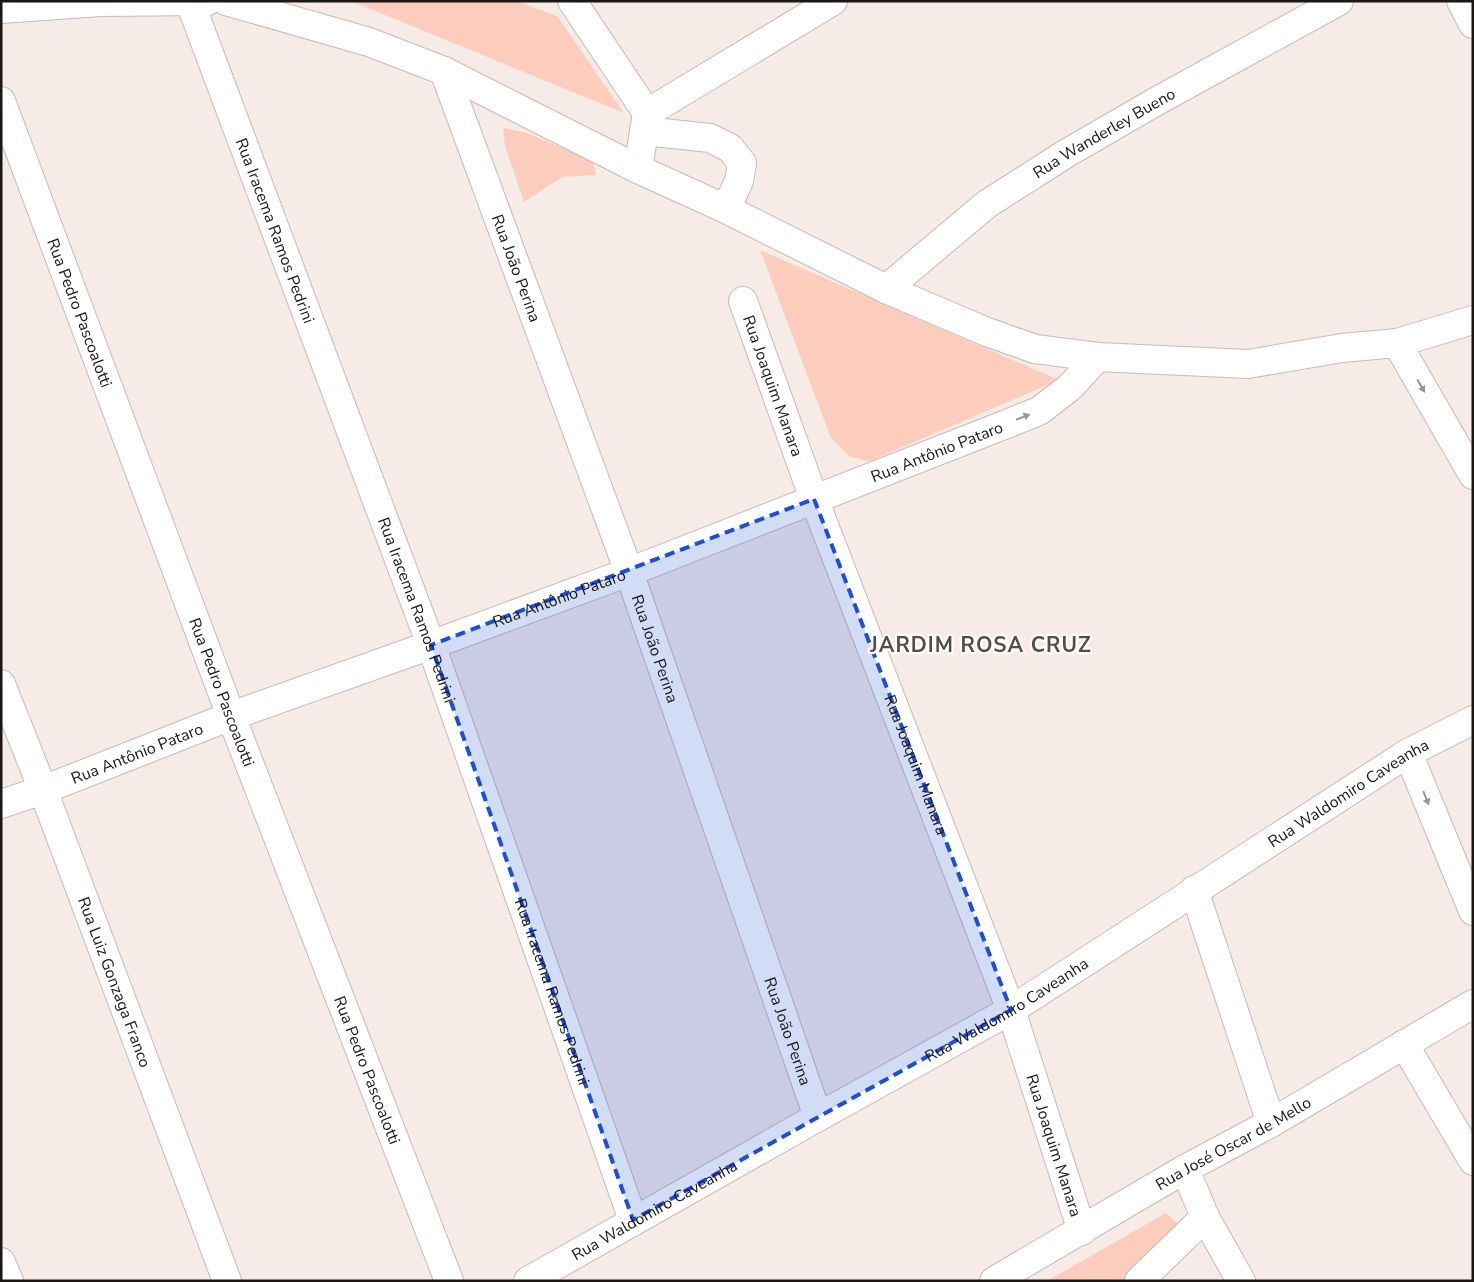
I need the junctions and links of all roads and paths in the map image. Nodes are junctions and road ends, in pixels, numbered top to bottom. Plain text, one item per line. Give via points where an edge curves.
1 (214, 1) edge
2 (226, 1) edge
3 (572, 1) edge
4 (833, 1) edge
5 (1339, 1) edge
6 (1461, 1) edge
7 (190, 2) edge
8 (1, 9) edge
9 (1473, 24) edge
10 (444, 71) junction
11 (1, 101) edge
12 (646, 122) junction
13 (638, 169) junction
14 (726, 209) junction
15 (886, 289) junction
16 (743, 301) dead end
17 (1473, 320) edge
18 (1397, 343) junction
19 (1098, 356) junction
20 (1473, 475) edge
21 (814, 499) junction
22 (629, 572) junction
23 (431, 646) junction
24 (1, 684) edge
25 (231, 716) junction
26 (1473, 720) edge
27 (1408, 753) junction
28 (43, 790) junction
29 (1, 804) edge
30 (1194, 890) junction
31 (1473, 911) edge
32 (1473, 1004) edge
33 (1011, 1010) junction
34 (1404, 1044) junction
35 (818, 1117) junction
36 (1271, 1123) junction
37 (1473, 1162) edge
38 (1186, 1169) junction
39 (1205, 1217) junction
40 (633, 1220) junction
41 (1082, 1231) junction
42 (1, 1262) edge
43 (9, 1281) edge
44 (227, 1281) edge
45 (449, 1281) edge
46 (528, 1281) edge
47 (994, 1281) edge
48 (1139, 1281) edge
49 (1241, 1281) edge

1 - 7 street
2 - 10 street via 369,42
3 - 12 street
4 - 12 street
5 - 15 street, Rua Wanderley Bueno via 1067,152 986,204
6 - 9 street
7 - 8 street via 100,2
7 - 23 street, Rua Iracema Ramos Pedrini
10 - 13 street
10 - 22 street, Rua João Perina
11 - 25 street, Rua Pedro Pascoalotti
12 - 13 street
12 - 14 street via 710,138 730,148 742,163 739,181
13 - 14 street
14 - 15 street
15 - 19 street via 1035,349
16 - 21 street, Rua Joaquim Manara
17 - 18 street
18 - 19 street via 1342,348 1248,364
18 -> 20 street
21 -> 19 street, Rua Antônio Pataro via 1039,411 1069,388
21 - 22 street, Rua Antônio Pataro
21 - 33 street, Rua Joaquim Manara
22 - 23 street, Rua Antônio Pataro
22 - 35 street, Rua João Perina
23 - 25 street, Rua Antônio Pataro
23 - 40 street, Rua Iracema Ramos Pedrini
24 - 28 street, Rua Luiz Gonzaga Franco
25 - 28 street, Rua Antônio Pataro
25 - 45 street, Rua Pedro Pascoalotti
26 - 27 street, Rua Waldomiro Caveanha
27 - 30 street, Rua Waldomiro Caveanha
27 -> 31 street
28 - 29 street, Rua Antônio Pataro
28 - 44 street, Rua Luiz Gonzaga Franco
30 - 33 street, Rua Waldomiro Caveanha
30 - 36 street
32 - 34 street, Rua José Oscar de Mello
33 - 35 street, Rua Waldomiro Caveanha
33 - 41 street, Rua Joaquim Manara
34 - 36 street, Rua José Oscar de Mello
34 - 37 street
35 - 40 street, Rua Waldomiro Caveanha
36 - 38 street, Rua José Oscar de Mello
38 - 39 street
38 - 41 street, Rua José Oscar de Mello
39 - 48 street
39 - 49 street
40 - 46 street, Rua Waldomiro Caveanha
41 - 47 street, Rua José Oscar de Mello
42 - 43 street

